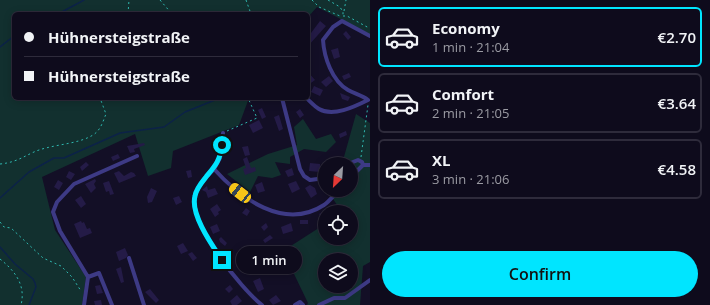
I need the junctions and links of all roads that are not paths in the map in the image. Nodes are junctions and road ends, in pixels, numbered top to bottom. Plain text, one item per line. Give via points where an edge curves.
1 (370, 36) edge
2 (282, 100) edge
3 (308, 100) edge
4 (369, 100) edge
5 (223, 133) road end
6 (137, 156) dead end
7 (358, 160) edge
8 (363, 165) junction
9 (370, 165) edge
10 (214, 169) junction
11 (358, 170) edge
12 (318, 179) edge
13 (332, 197) edge
14 (129, 258) dead end
15 (88, 277) junction
16 (370, 280) edge
17 (84, 305) edge
18 (112, 305) edge
19 (144, 305) edge
20 (262, 305) edge
21 (295, 305) edge
22 (303, 305) edge
23 (319, 305) edge

1 - 4 street via 342,21 333,27 323,40 330,68 346,88
2 - 12 street via 300,170 310,180
3 - 4 street via 318,108 329,112 340,111
5 - 10 street via 220,158
6 - 15 street via 74,184 57,202 54,212 60,231
7 - 8 street
8 - 9 street
8 - 11 street
10 - 13 street via 248,199 261,207 278,212 311,212 325,205
10 - 20 street via 195,196 194,204 198,216 209,240 231,273
14 - 19 street
15 - 17 street
15 - 18 street via 99,273
16 - 23 street via 345,298 334,298
21 - 22 street via 300,302

